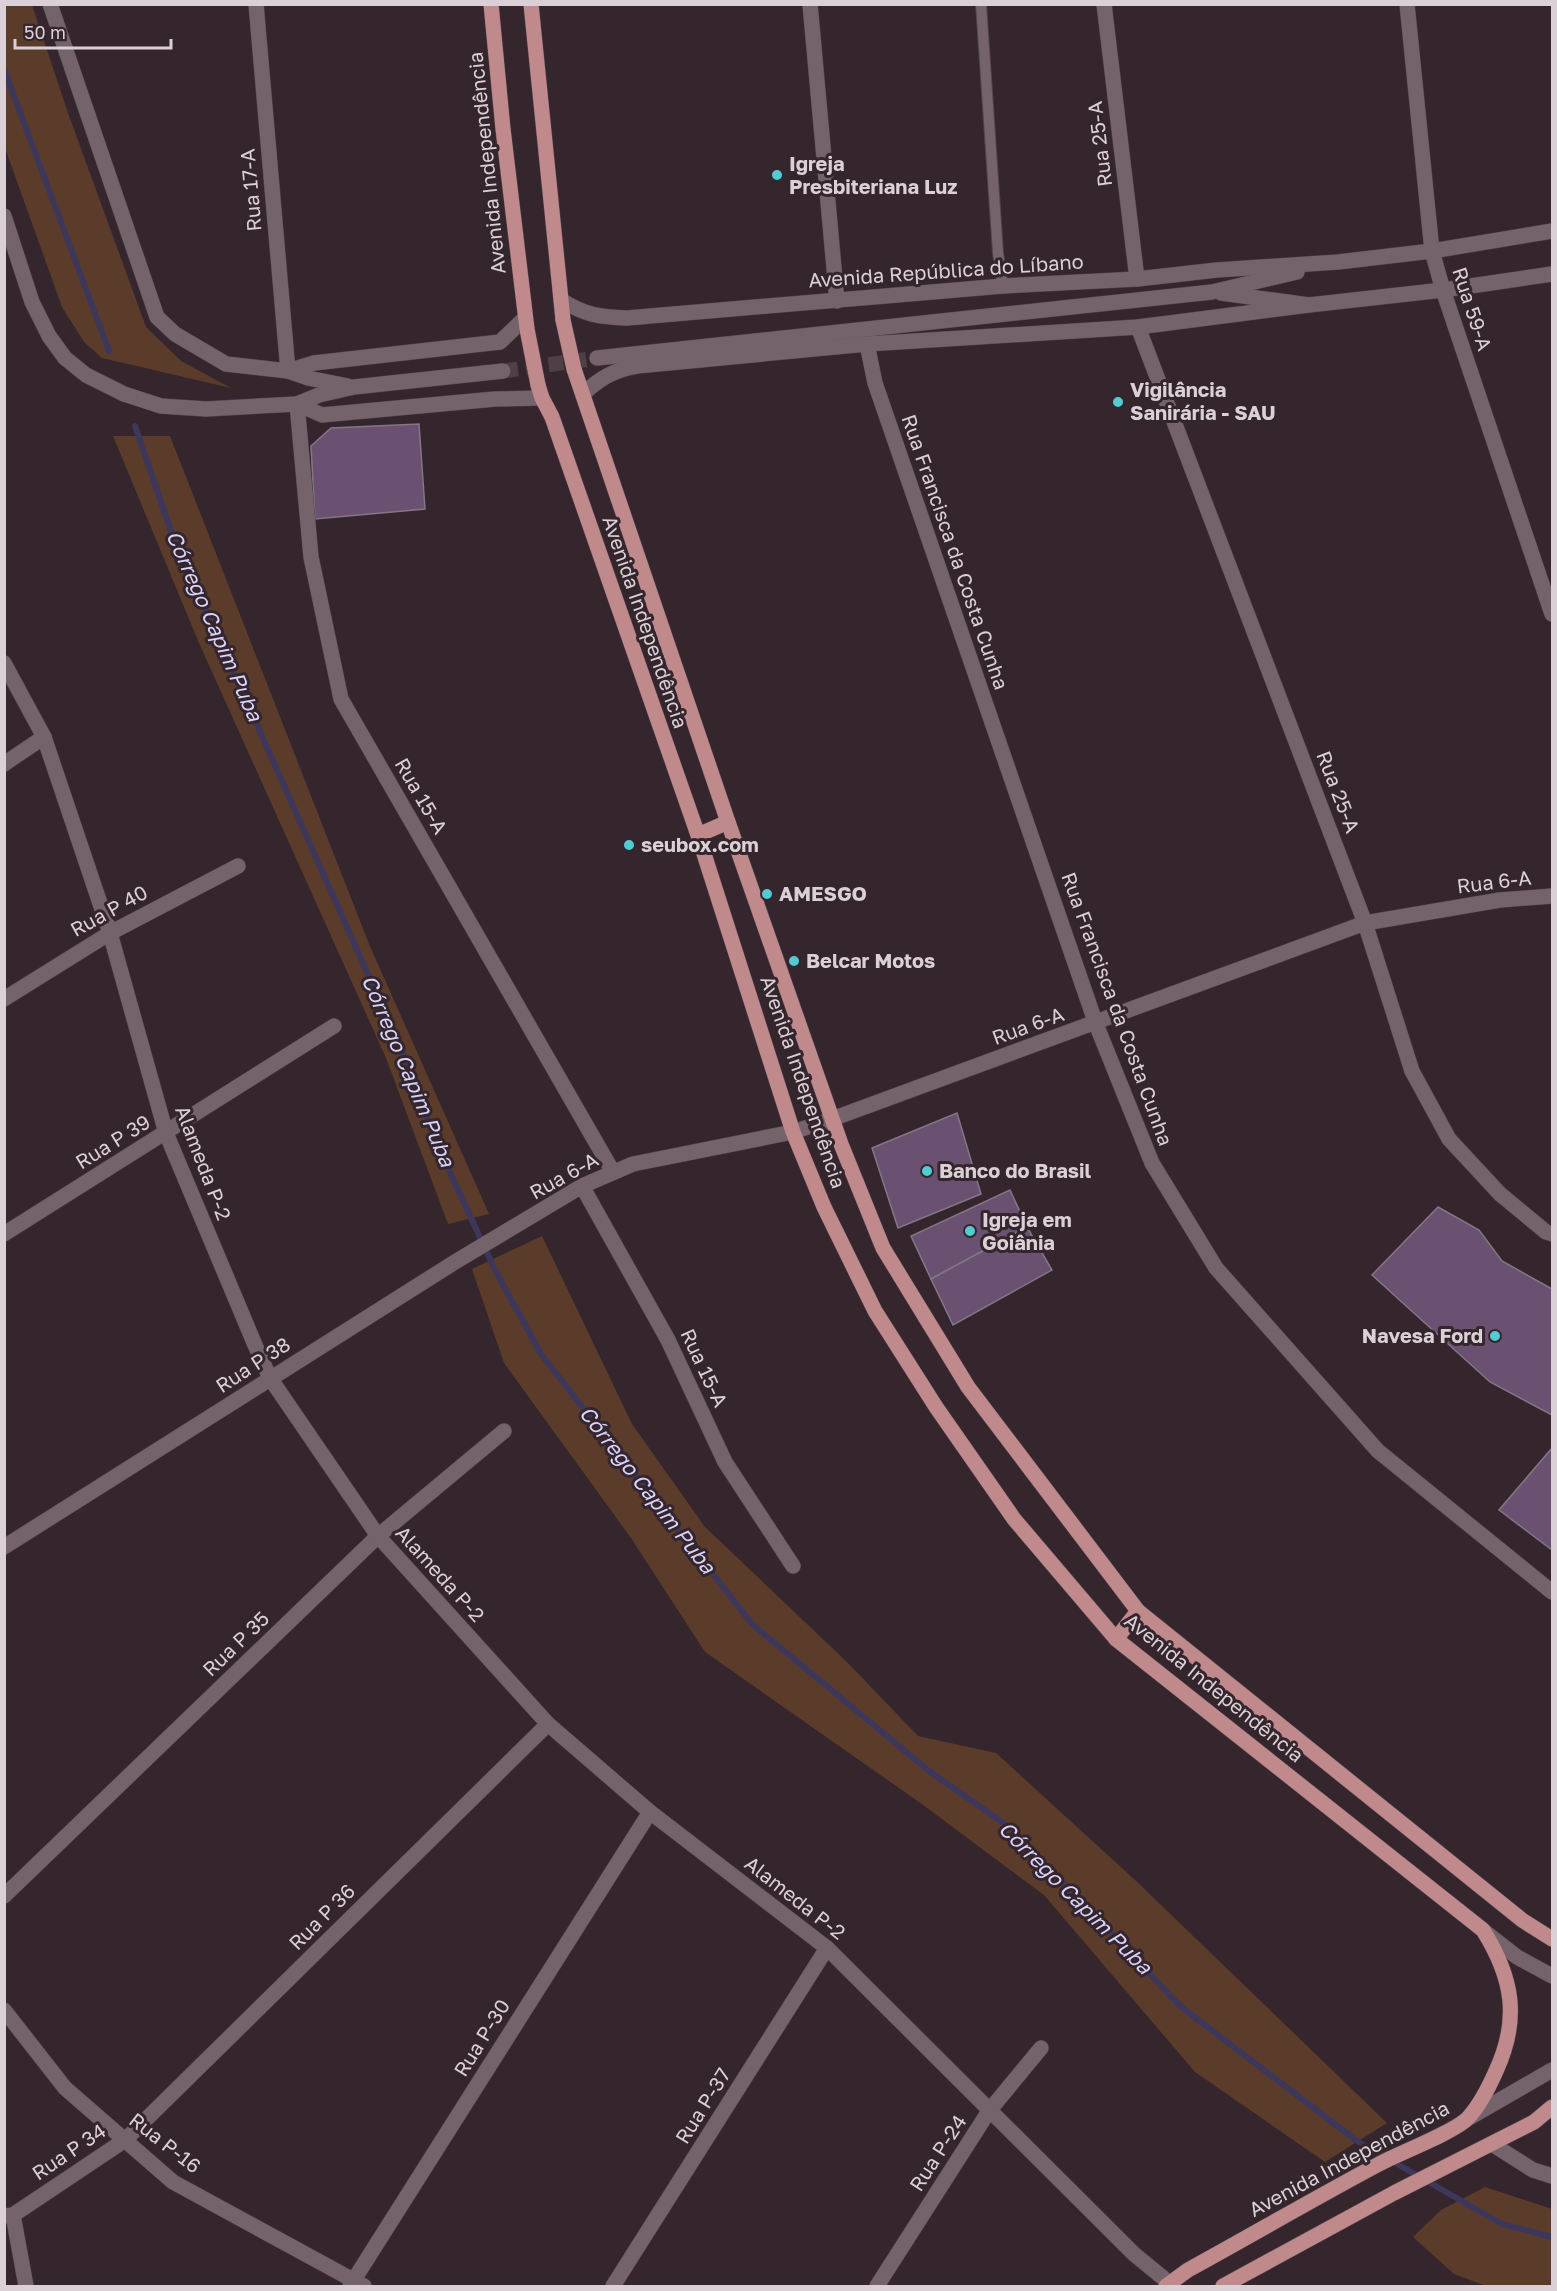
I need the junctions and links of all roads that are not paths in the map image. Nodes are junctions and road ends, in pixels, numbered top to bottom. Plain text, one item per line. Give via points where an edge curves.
1 (50, 4) edge
2 (256, 4) edge
3 (491, 4) edge
4 (531, 4) edge
5 (810, 4) edge
6 (981, 4) edge
7 (1104, 4) edge
8 (1407, 4) edge
9 (4, 216) edge
10 (1552, 231) edge
11 (1432, 252) junction
12 (1338, 262) junction
13 (1552, 274) edge
14 (1137, 279) junction
15 (1003, 286) junction
16 (1443, 290) junction
17 (1212, 292) junction
18 (561, 300) junction
19 (837, 301) junction
20 (1309, 305) junction
21 (526, 324) junction
22 (1138, 327) junction
23 (867, 344) junction
24 (597, 358) tunnel mouth
25 (502, 370) tunnel mouth
26 (288, 371) junction
27 (354, 387) junction
28 (540, 391) junction
29 (583, 394) junction
30 (297, 404) junction
31 (1552, 614) edge
32 (4, 663) edge
33 (44, 737) junction
34 (4, 764) edge
35 (728, 822) junction
36 (698, 835) junction
37 (238, 866) dead end
38 (1552, 896) edge
39 (1365, 923) junction
40 (110, 933) junction
41 (4, 999) edge
42 (1096, 1023) junction
43 (334, 1026) dead end
44 (832, 1119) junction
45 (793, 1132) junction
46 (166, 1133) junction
47 (613, 1172) junction
48 (582, 1186) junction
49 (526, 1221) joint
50 (4, 1234) edge
51 (1552, 1234) edge
52 (270, 1378) junction
53 (504, 1431) dead end
54 (378, 1536) junction
55 (4, 1547) edge
56 (793, 1566) dead end
57 (1552, 1592) edge
58 (1138, 1611) junction
59 (1116, 1639) junction
60 (548, 1724) junction
61 (650, 1812) junction
62 (4, 1896) edge
63 (1483, 1930) junction
64 (1551, 1938) edge
65 (828, 1948) junction
66 (1552, 1976) edge
67 (4, 2010) edge
68 (1041, 2048) dead end
69 (1552, 2070) edge
70 (1552, 2107) edge
71 (989, 2111) junction
72 (1552, 2113) edge
73 (1466, 2120) junction
74 (1534, 2122) junction
75 (125, 2140) junction
76 (1492, 2144) junction
77 (1552, 2176) edge
78 (9, 2215) edge
79 (356, 2284) edge
80 (26, 2286) edge
81 (613, 2286) edge
82 (877, 2286) edge
83 (1169, 2286) edge
84 (1223, 2286) edge

1 - 26 street via 157,317 190,345 226,364
2 - 26 street, Rua 17-A
3 - 21 main road, Avenida Independência
4 - 18 main road, Avenida Independência
5 - 19 street
6 - 15 lane
7 - 14 street, Rua 25-A
8 - 11 street, Rua 59-A
9 - 30 street via 32,302 49,336 65,358 86,375 124,394 161,406 206,409
10 - 11 street, Avenida República do Líbano
11 - 12 street, Avenida República do Líbano
11 - 16 street, Rua 59-A
12 - 14 street, Avenida República do Líbano
12 - 17 street, Avenida República do Líbano
13 - 16 street, Avenida República do Líbano
14 - 15 street, Avenida República do Líbano
15 - 19 street, Avenida República do Líbano
16 - 20 street, Avenida República do Líbano
16 - 31 street, Rua 59-A
17 - 20 street, Avenida República do Líbano
17 - 24 street, Avenida República do Líbano
18 - 19 street, Avenida República do Líbano via 598,317 627,318
18 - 29 main road, Avenida Independência, bridge via 574,369
20 - 22 street, Avenida República do Líbano
21 - 26 street via 500,342 314,363
21 - 28 main road, Avenida Independência, bridge
22 - 23 street, Avenida República do Líbano
22 - 39 street, Rua 25-A
23 - 29 street, Avenida República do Líbano via 628,367 600,378
23 - 42 street, Rua Francisca da Costa Cunha via 875,383
25 - 27 street
26 - 27 street
27 - 30 street
28 - 30 street via 495,399 322,415
28 - 36 main road, Avenida Independência
29 - 35 main road, Avenida Independência
30 - 47 street, Rua 15-A via 311,557 341,699
32 - 33 street, Alameda P-2
33 - 34 street
33 - 40 street, Alameda P-2
35 - 36 main road
35 - 44 main road, Avenida Independência
36 - 45 main road, Avenida Independência
37 - 40 street, Rua P 40
38 - 39 street, Rua 6-A via 1500,900
39 - 42 street, Rua 6-A
39 - 51 street, Rua 25-A via 1412,1071 1449,1139 1500,1194
40 - 41 street, Rua P 40
40 - 46 street, Alameda P-2
42 - 44 street, Rua 6-A
42 - 57 street, Rua Francisca da Costa Cunha via 1152,1163 1216,1268 1378,1451
43 - 46 street, Rua P 39
44 - 45 street, Rua 6-A
44 - 58 main road, Avenida Independência via 883,1248 968,1388
45 - 47 street, Rua 6-A via 633,1164
45 - 59 main road, Avenida Independência via 824,1207 875,1311 924,1388 1014,1519
46 - 50 street, Rua P 39
46 - 52 street, Alameda P-2
47 - 48 street, Rua 6-A
48 - 49 street, Rua 6-A
48 - 56 street, Rua 15-A via 668,1340 725,1462
49 - 52 street, Rua P 38
52 - 54 street, Alameda P-2
52 - 55 street, Rua P 38
53 - 54 street, Rua P 35
54 - 60 street, Alameda P-2
54 - 62 street, Rua P 35
58 - 59 main road
58 - 64 main road, Avenida Independência via 1515,1915
59 - 63 main road, Avenida Independência
60 - 61 street, Alameda P-2
60 - 75 street, Rua P 36
61 - 65 street, Alameda P-2
61 - 79 street, Rua P-30
63 - 66 street, Avenida Independência via 1517,1957
63 - 73 main road via 1506,1977 1512,2016 1496,2072
65 - 71 street, Alameda P-2
65 - 81 street, Rua P-37
67 - 75 street, Rua P-16 via 65,2088
68 - 71 street, Rua P-24
69 - 73 street, Avenida Independência
70 - 74 main road
71 - 82 street, Rua P-24
71 - 83 street, Alameda P-2
72 - 74 street
73 - 83 main road, Avenida Independência via 1188,2270
74 - 76 main road
75 - 78 street, Rua P 34
75 - 79 street, Rua P-16 via 173,2182
76 - 77 street via 1533,2170
76 - 84 main road
78 - 80 street

